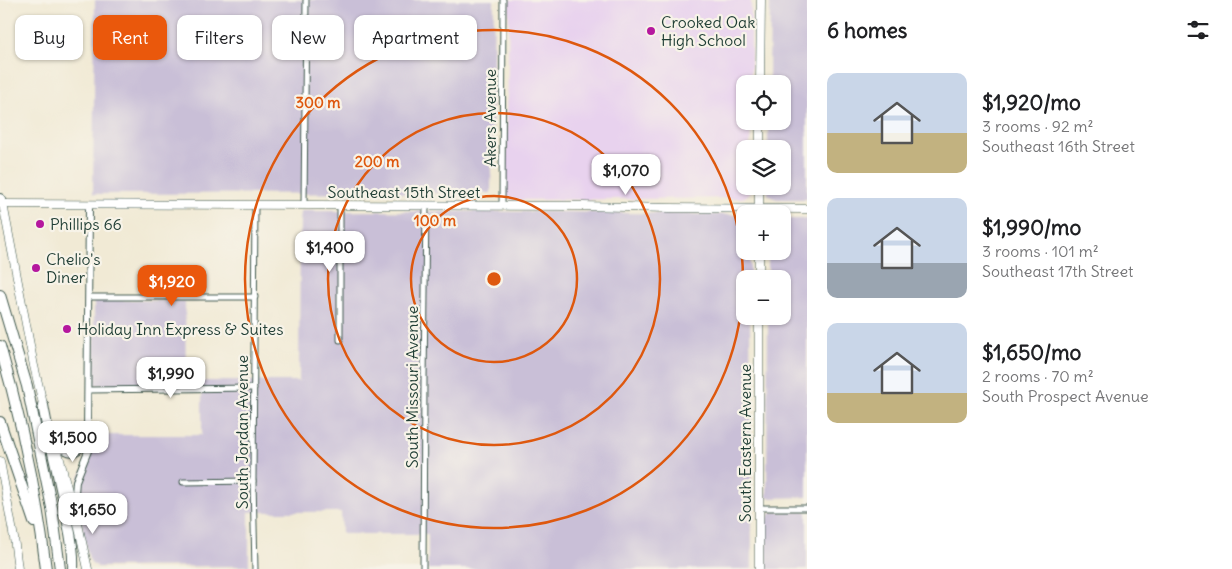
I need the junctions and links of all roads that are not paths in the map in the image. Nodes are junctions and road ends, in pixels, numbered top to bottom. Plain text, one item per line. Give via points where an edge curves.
1 (306, 0) edge
2 (503, 0) edge
3 (761, 0) edge
4 (760, 75) edge
5 (1, 202) edge
6 (89, 205) junction
7 (255, 205) junction
8 (304, 205) junction
9 (340, 205) junction
10 (426, 205) junction
11 (502, 206) junction
12 (807, 209) edge
13 (736, 210) edge
14 (791, 210) edge
15 (0, 295) edge
16 (89, 297) junction
17 (255, 297) junction
18 (759, 325) edge
19 (340, 340) dead end
20 (0, 346) edge
21 (254, 388) junction
22 (88, 390) junction
23 (43, 405) junction
24 (0, 422) edge
25 (88, 435) junction
26 (56, 444) junction
27 (0, 461) edge
28 (254, 480) junction
29 (183, 482) dead end
30 (74, 506) junction
31 (759, 508) junction
32 (807, 508) edge
33 (44, 551) junction
34 (18, 569) edge
35 (46, 569) edge
36 (60, 569) edge
37 (73, 569) edge
38 (88, 569) edge
39 (255, 569) edge
40 (424, 569) edge
41 (759, 569) edge

1 - 8 street
2 - 11 street, Akers Avenue
3 - 4 main road
5 - 6 main road, Southeast 15th Street
5 - 23 main road
6 - 7 main road, Southeast 15th Street
6 - 16 street
7 - 8 main road, Southeast 15th Street
7 - 17 street, South Jordan Avenue
8 - 9 main road, Southeast 15th Street
9 - 10 main road, Southeast 15th Street
9 - 19 street
10 - 11 main road, Southeast 15th Street
10 - 40 street, South Missouri Avenue
11 - 13 main road, Southeast 15th Street
12 - 14 main road, Southeast 15th Street
15 - 36 highway via 27,386 52,508
16 - 17 street
16 - 22 street
17 - 21 street, South Jordan Avenue
18 - 31 main road, South Eastern Avenue
20 - 33 highway via 26,448
21 - 22 street
21 - 28 street, South Jordan Avenue
22 - 25 street
23 - 26 main road
23 - 37 highway via 65,505
24 - 33 highway
25 - 26 street via 77,452 66,452
25 - 30 street via 89,446 76,481
26 - 30 main road
27 - 34 main road
28 - 29 street
28 - 39 street, South Jordan Avenue
30 - 38 main road
31 - 32 street
31 - 41 main road, South Eastern Avenue
33 - 35 highway

